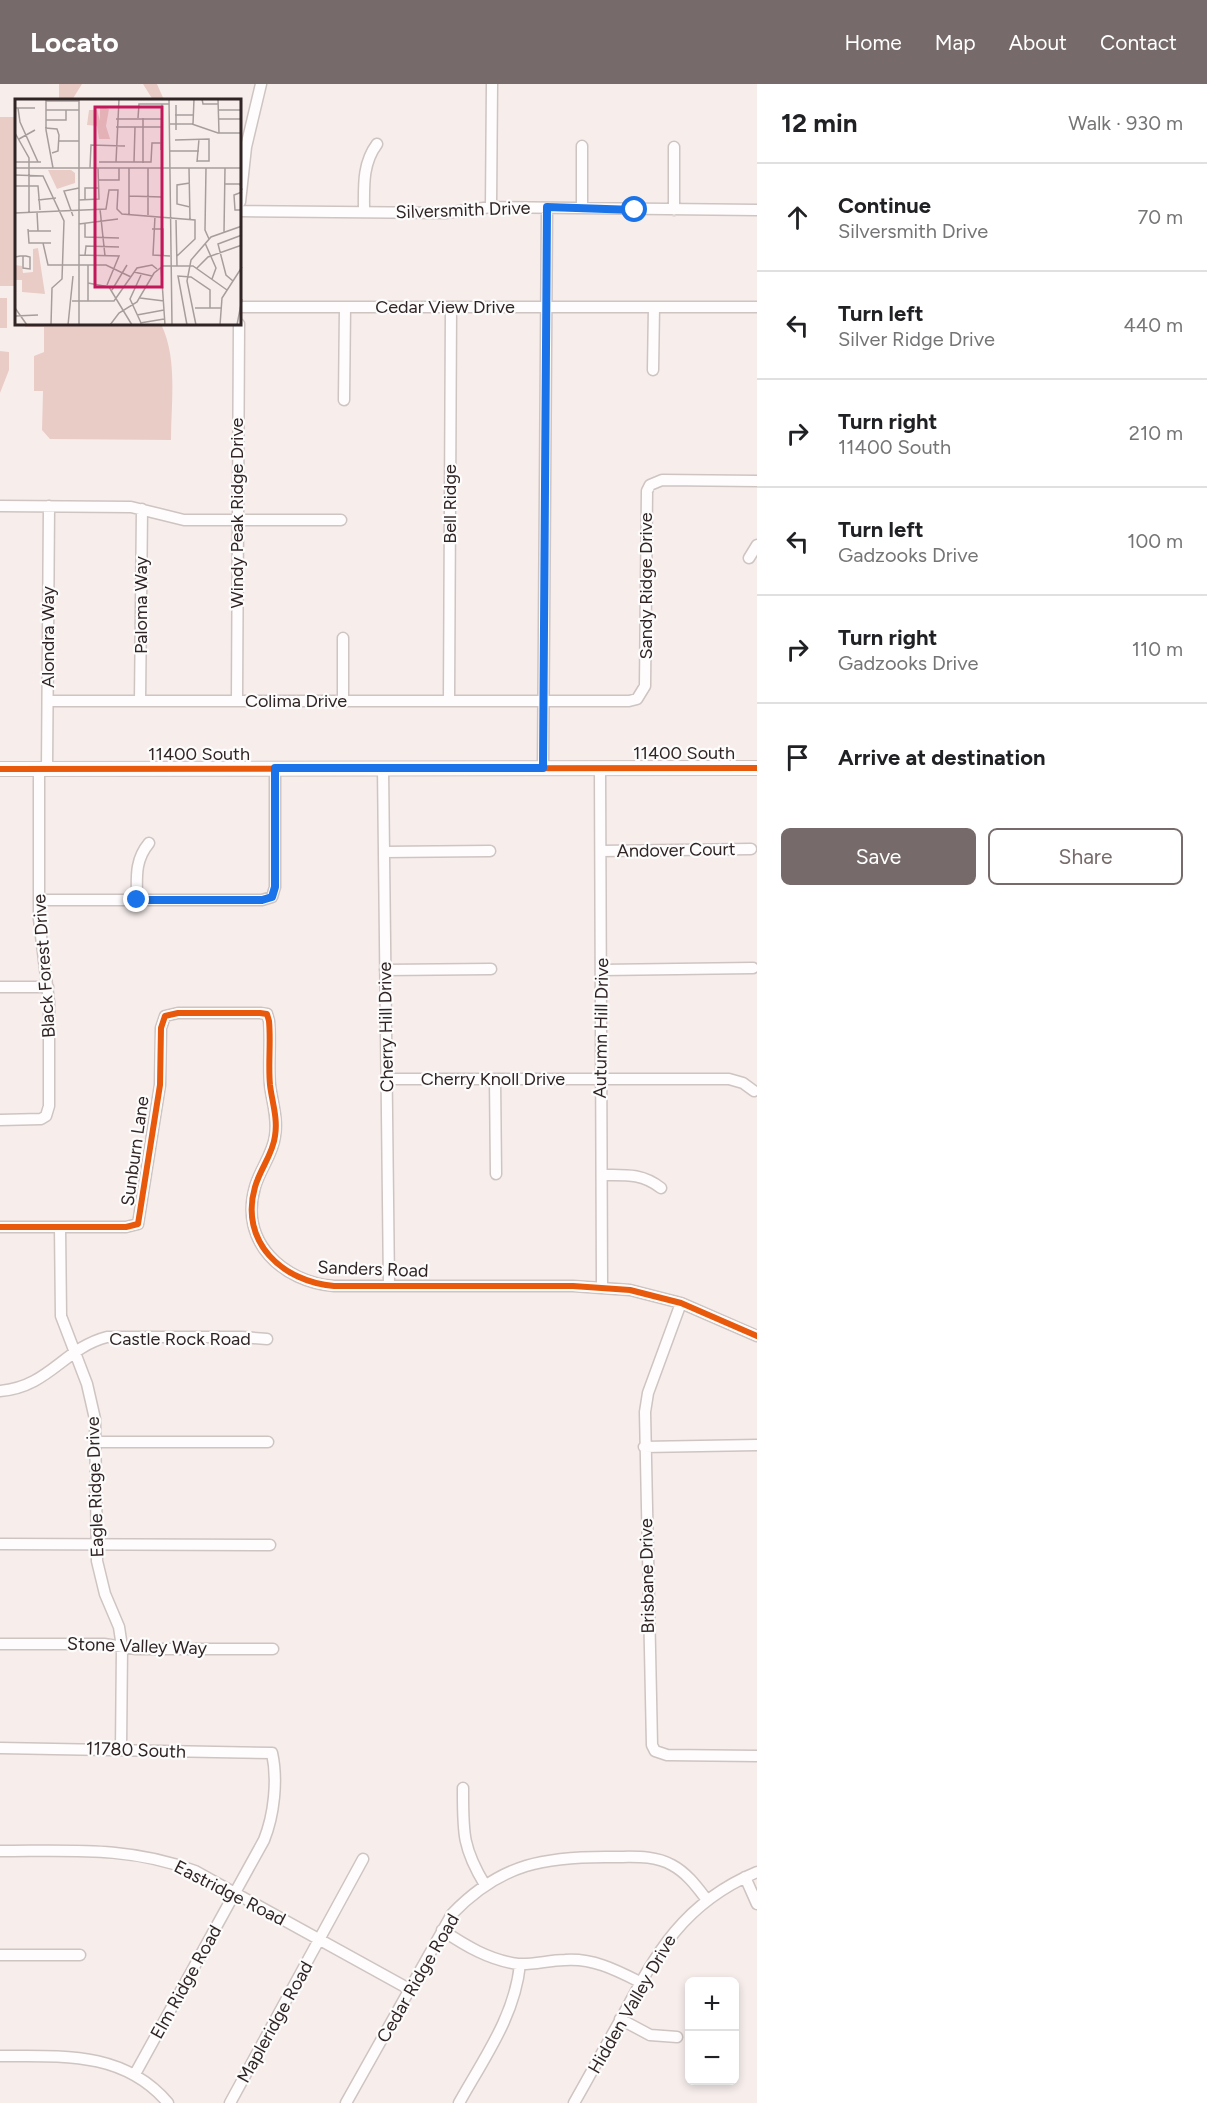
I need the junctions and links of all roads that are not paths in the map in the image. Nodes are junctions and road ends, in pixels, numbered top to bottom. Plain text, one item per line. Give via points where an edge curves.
1 (261, 84) edge
2 (492, 84) edge
3 (377, 144) dead end
4 (582, 146) dead end
5 (674, 147) dead end
6 (242, 184) edge
7 (491, 207) junction
8 (547, 207) junction
9 (582, 207) junction
10 (674, 210) junction
11 (757, 210) edge
12 (242, 211) edge
13 (364, 212) junction
14 (242, 307) edge
15 (345, 307) junction
16 (451, 307) junction
17 (547, 307) junction
18 (654, 307) junction
19 (757, 307) edge
20 (238, 326) edge
21 (653, 370) dead end
22 (344, 400) dead end
23 (757, 481) edge
24 (0, 506) edge
25 (49, 506) junction
26 (142, 509) junction
27 (237, 520) junction
28 (341, 520) dead end
29 (757, 545) edge
30 (749, 558) dead end
31 (342, 638) dead end
32 (48, 701) junction
33 (140, 701) junction
34 (237, 701) junction
35 (343, 701) junction
36 (448, 701) junction
37 (544, 701) junction
38 (0, 768) edge
39 (43, 768) junction
40 (275, 768) junction
41 (383, 768) junction
42 (543, 768) junction
43 (600, 768) junction
44 (757, 768) edge
45 (149, 843) dead end
46 (751, 849) dead end
47 (490, 850) dead end
48 (602, 851) junction
49 (384, 852) junction
50 (39, 900) junction
51 (137, 900) junction
52 (753, 968) dead end
53 (491, 969) dead end
54 (385, 970) junction
55 (602, 970) junction
56 (0, 987) edge
57 (48, 987) junction
58 (165, 1016) joint
59 (386, 1079) junction
60 (495, 1079) junction
61 (600, 1079) junction
62 (754, 1091) dead end
63 (0, 1120) edge
64 (496, 1174) dead end
65 (602, 1175) junction
66 (661, 1188) dead end
67 (0, 1227) edge
68 (60, 1227) junction
69 (389, 1286) junction
70 (602, 1287) junction
71 (681, 1303) junction
72 (757, 1336) edge
73 (267, 1339) dead end
74 (73, 1353) junction
75 (0, 1391) edge
76 (96, 1442) junction
77 (268, 1442) dead end
78 (757, 1445) edge
79 (644, 1447) junction
80 (0, 1544) edge
81 (97, 1544) junction
82 (270, 1545) dead end
83 (0, 1644) edge
84 (122, 1647) junction
85 (273, 1649) dead end
86 (0, 1748) edge
87 (121, 1749) junction
88 (273, 1753) joint
89 (757, 1756) edge
90 (463, 1788) dead end
91 (0, 1851) edge
92 (363, 1859) dead end
93 (757, 1872) edge
94 (745, 1877) junction
95 (485, 1885) junction
96 (236, 1893) junction
97 (707, 1900) junction
98 (757, 1904) edge
99 (441, 1930) junction
100 (320, 1940) junction
101 (0, 1955) edge
102 (80, 1955) dead end
103 (520, 1964) junction
104 (640, 1982) junction
105 (409, 1989) junction
106 (620, 2019) junction
107 (677, 2037) dead end
108 (0, 2056) edge
109 (135, 2074) junction
110 (168, 2103) edge
111 (230, 2103) edge
112 (346, 2103) edge
113 (459, 2103) edge
114 (574, 2103) edge

1 - 6 street
2 - 7 street
3 - 13 street via 365,169
4 - 9 street
5 - 10 street
7 - 8 street, Silversmith Drive
7 - 13 street, Silversmith Drive via 445,213
8 - 9 street, Silversmith Drive
8 - 17 street
9 - 10 street, Silversmith Drive
10 - 11 street, Silversmith Drive
12 - 13 street, Silversmith Drive
14 - 15 street, Cedar View Drive
15 - 16 street, Cedar View Drive
15 - 22 street
16 - 17 street, Cedar View Drive
16 - 36 street, Bell Ridge
17 - 18 street, Cedar View Drive
17 - 37 street
18 - 19 street, Cedar View Drive
18 - 21 street
20 - 27 street, Windy Peak Ridge Drive
23 - 37 street, Sandy Ridge Drive via 662,480 650,485 646,497 645,690 629,701
24 - 25 street
25 - 26 street
25 - 32 street, Alondra Way
26 - 27 street via 183,520
26 - 33 street, Paloma Way
27 - 28 street
27 - 34 street, Windy Peak Ridge Drive
29 - 30 street
31 - 35 street
32 - 33 street, Colima Drive
32 - 39 street, Alondra Way
33 - 34 street, Colima Drive
34 - 35 street, Colima Drive
35 - 36 street, Colima Drive
36 - 37 street, Colima Drive
37 - 42 street
38 - 39 main road, 11400 South
39 - 40 main road, 11400 South
39 - 50 street, Black Forest Drive
40 - 41 main road, 11400 South
40 - 51 street via 272,897
41 - 42 main road, 11400 South
41 - 49 street, Cherry Hill Drive
42 - 43 main road, 11400 South
43 - 44 main road, 11400 South
43 - 48 street, Autumn Hill Drive
45 - 51 street via 137,865
46 - 48 street, Andover Court
47 - 49 street
48 - 55 street, Autumn Hill Drive
49 - 54 street, Cherry Hill Drive
50 - 51 street
50 - 57 street, Black Forest Drive
52 - 55 street
53 - 54 street
54 - 59 street, Cherry Hill Drive
55 - 61 street, Autumn Hill Drive
56 - 57 street
57 - 63 street, Black Forest Drive via 48,1111 35,1120
58 - 68 street, Sunburn Lane via 161,1028 160,1085 140,1220 126,1227
58 - 69 street, Sanders Road via 178,1012 267,1014 276,1128 272,1149 254,1188 257,1235 275,1263 304,1281 334,1286
59 - 60 street, Cherry Knoll Drive
59 - 69 street, Cherry Hill Drive
60 - 61 street, Cherry Knoll Drive
60 - 64 street
61 - 62 street, Cherry Knoll Drive via 729,1079
61 - 65 street, Autumn Hill Drive
65 - 66 street via 636,1175
65 - 70 street, Autumn Hill Drive
67 - 68 street, Sunburn Lane
68 - 74 street, Eagle Ridge Drive via 61,1316
69 - 70 street, Sanders Road
70 - 71 street, Sanders Road via 647,1293
71 - 72 street, Sanders Road
71 - 79 street, Brisbane Drive via 648,1393
73 - 74 street, Castle Rock Road via 107,1337
74 - 75 street, Castle Rock Road via 33,1383
74 - 76 street, Eagle Ridge Drive via 92,1401
76 - 77 street
76 - 81 street, Eagle Ridge Drive
78 - 79 street
79 - 89 street, Brisbane Drive via 652,1745 655,1751 667,1755
80 - 81 street
81 - 82 street
81 - 84 street, Eagle Ridge Drive via 100,1578 119,1627
83 - 84 street, Stone Valley Way
84 - 85 street, Stone Valley Way
84 - 87 street, Eagle Ridge Drive
86 - 87 street, 11780 South
87 - 88 street, 11780 South
88 - 96 street, Elm Ridge Road via 269,1828
90 - 95 street via 465,1844
91 - 96 street, Eastridge Road via 106,1851 151,1856 195,1871
92 - 100 street, Mapleridge Road
93 - 94 street, Hidden Valley Drive
94 - 97 street, Hidden Valley Drive
94 - 98 street
95 - 97 street, Cedar Ridge Road via 513,1870 553,1858 652,1858 685,1874
95 - 99 street, Cedar Ridge Road via 466,1900
96 - 100 street, Eastridge Road
96 - 109 street, Elm Ridge Road
97 - 104 street, Hidden Valley Drive via 675,1929
99 - 103 street via 488,1957
99 - 105 street, Cedar Ridge Road
100 - 105 street, Eastridge Road
100 - 111 street, Mapleridge Road
101 - 102 street
103 - 104 street via 591,1962
103 - 113 street via 510,2012
104 - 106 street, Hidden Valley Drive
105 - 112 street, Cedar Ridge Road
106 - 107 street via 651,2035
106 - 114 street, Hidden Valley Drive
108 - 109 street via 85,2057
109 - 110 street

